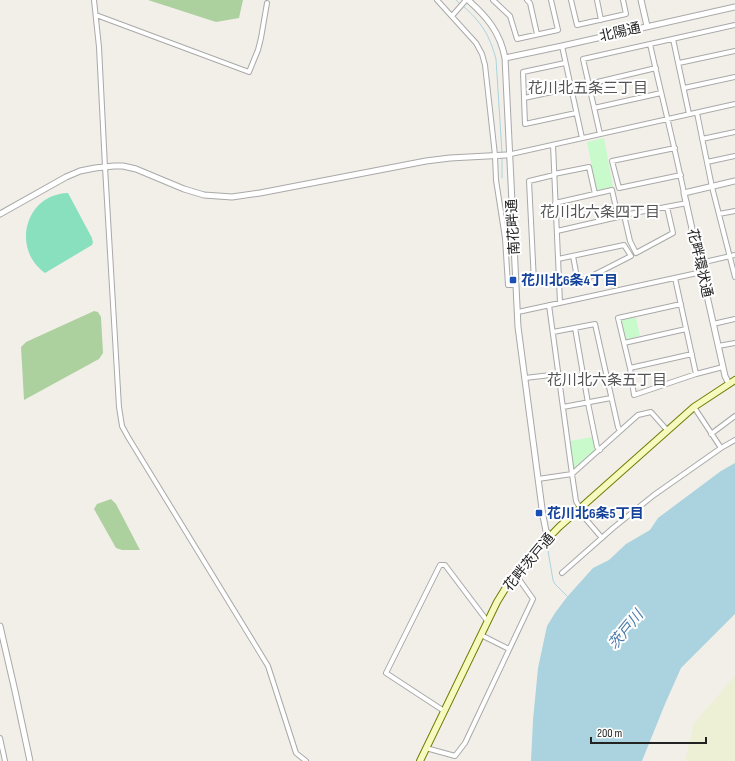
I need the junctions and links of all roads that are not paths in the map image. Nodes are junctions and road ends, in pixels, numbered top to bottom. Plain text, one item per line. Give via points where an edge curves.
1 (94, 0) edge
2 (437, 0) edge
3 (493, 0) edge
4 (527, 0) edge
5 (551, 0) edge
6 (572, 0) edge
7 (597, 0) edge
8 (623, 0) edge
9 (642, 0) edge
10 (466, 1) edge
11 (267, 3) dead end
12 (735, 7) edge
13 (96, 14) junction
14 (452, 16) junction
15 (601, 20) junction
16 (735, 25) edge
17 (647, 26) junction
18 (537, 34) junction
19 (673, 39) junction
20 (650, 44) junction
21 (562, 46) junction
22 (735, 51) edge
23 (505, 58) junction
24 (565, 63) junction
25 (679, 63) junction
26 (656, 68) junction
27 (735, 77) edge
28 (589, 84) junction
29 (571, 88) junction
30 (684, 88) junction
31 (661, 93) junction
32 (524, 98) junction
33 (735, 104) edge
34 (594, 108) junction
35 (576, 113) junction
36 (697, 113) junction
37 (689, 114) junction
38 (667, 119) junction
39 (735, 132) edge
40 (600, 134) junction
41 (582, 138) junction
42 (702, 139) junction
43 (553, 145) junction
44 (675, 148) junction
45 (497, 155) junction
46 (508, 155) junction
47 (735, 156) edge
48 (707, 162) junction
49 (105, 167) junction
50 (554, 175) junction
51 (681, 175) junction
52 (735, 181) edge
53 (712, 186) junction
54 (684, 193) junction
55 (595, 194) junction
56 (555, 203) junction
57 (687, 203) junction
58 (667, 207) junction
59 (735, 211) edge
60 (0, 214) edge
61 (719, 214) junction
62 (557, 231) junction
63 (573, 256) junction
64 (733, 256) edge
65 (558, 259) junction
66 (700, 263) junction
67 (702, 272) junction
68 (559, 276) junction
69 (735, 277) edge
70 (675, 278) junction
71 (516, 285) junction
72 (560, 303) junction
73 (681, 304) junction
74 (550, 305) junction
75 (518, 312) junction
76 (735, 319) edge
77 (714, 324) junction
78 (575, 328) junction
79 (686, 329) junction
80 (553, 332) junction
81 (624, 343) junction
82 (735, 343) edge
83 (718, 346) junction
84 (692, 354) junction
85 (723, 367) junction
86 (630, 368) junction
87 (559, 374) junction
88 (696, 374) junction
89 (525, 378) junction
90 (735, 380) edge
91 (728, 384) junction
92 (611, 398) junction
93 (588, 403) junction
94 (563, 407) junction
95 (694, 407) junction
96 (735, 416) edge
97 (668, 430) junction
98 (620, 431) junction
99 (711, 434) junction
100 (735, 440) edge
101 (721, 448) junction
102 (600, 450) junction
103 (572, 474) junction
104 (538, 479) junction
105 (579, 509) junction
106 (550, 535) junction
107 (602, 538) junction
108 (562, 573) dead end
109 (516, 575) junction
110 (488, 622) junction
111 (0, 629) edge
112 (481, 635) junction
113 (509, 649) junction
114 (444, 710) junction
115 (0, 738) edge
116 (426, 748) junction
117 (2, 752) edge
118 (5, 761) edge
119 (30, 761) edge
120 (305, 761) edge
121 (420, 761) edge

1 - 13 street
2 - 14 street
3 - 18 street via 510,16 517,39
4 - 18 street via 530,3
5 - 18 street via 558,30
6 - 15 street via 577,25
7 - 15 street
8 - 15 street via 626,14
9 - 17 street
10 - 14 street
10 - 23 street, 南花畔通 via 480,10 490,23 501,42
11 - 13 street via 258,50 249,72
12 - 17 street, 北陽通
13 - 49 street
14 - 45 street via 476,43 482,54
16 - 19 street
17 - 21 street, 北陽通
19 - 20 street
19 - 25 street
20 - 26 street
20 - 28 street via 583,59
21 - 23 street, 北陽通
21 - 24 street
22 - 25 street
23 - 46 street, 南花畔通
24 - 29 street
24 - 32 street via 523,72
25 - 30 street
26 - 28 street
26 - 31 street
27 - 30 street
28 - 34 street
29 - 32 street
29 - 35 street
30 - 37 street
31 - 34 street
31 - 38 street
32 - 35 street via 525,124
33 - 36 street
34 - 40 street
35 - 41 street
36 - 37 street
36 - 42 street
37 - 38 street
38 - 40 street
38 - 44 street
39 - 42 street
40 - 41 street
41 - 43 street
42 - 48 street
43 - 46 street
43 - 50 street
44 - 51 street
44 - 51 street via 612,161 618,188
45 - 46 street
45 - 49 street via 426,161 232,198 204,195 184,189 136,169 123,166
45 - 71 street via 496,180 505,238 508,285
46 - 71 street, 南花畔通
47 - 48 street
48 - 53 street
49 - 60 street via 80,171 66,177
49 - 120 street via 122,426 268,666 296,753
50 - 55 street via 589,167
50 - 56 street
50 - 68 street via 529,181 534,282
51 - 54 street
52 - 53 street
53 - 54 street
53 - 61 street
54 - 57 street, 花畔環状通
55 - 56 street
55 - 62 street via 612,190 618,217
56 - 62 street
57 - 58 street
57 - 66 street, 花畔環状通
58 - 58 street via 624,215 630,241 636,253 673,232
59 - 61 street
61 - 64 street
62 - 65 street
63 - 63 street via 624,245 631,256 578,283
63 - 65 street
64 - 66 street
64 - 69 street
65 - 68 street
66 - 67 street, 花畔環状通
67 - 70 street
67 - 77 street, 花畔環状通
68 - 72 street
70 - 72 street
70 - 73 street
71 - 75 street, 南花畔通
72 - 74 street
73 - 79 street
73 - 81 street via 618,318
74 - 75 street
74 - 80 street
75 - 89 street, 南花畔通
76 - 77 street
77 - 83 street, 花畔環状通
78 - 80 street
78 - 92 street via 595,324
78 - 93 street
79 - 81 street
79 - 84 street
80 - 87 street
81 - 86 street
82 - 83 street
83 - 85 street, 花畔環状通
84 - 86 street
84 - 88 street
85 - 88 street
85 - 91 street, 花畔環状通
86 - 88 street via 634,394
87 - 89 street
87 - 94 street
89 - 104 street, 南花畔通
90 - 91 main road, 花畔茨戸通
91 - 95 main road, 花畔茨戸通
92 - 93 street
92 - 98 street
93 - 94 street
93 - 102 street via 597,447
94 - 103 street
95 - 97 main road, 花畔茨戸通
95 - 99 street
96 - 99 street
97 - 98 street via 651,412 638,415
97 - 105 main road, 花畔茨戸通
98 - 102 street
99 - 101 street
100 - 101 street
101 - 107 street via 654,495
102 - 103 street
103 - 104 street
103 - 105 street
104 - 106 street, 南花畔通 via 546,531
105 - 106 main road, 花畔茨戸通
105 - 107 street
106 - 109 main road, 花畔茨戸通
107 - 108 street
109 - 110 main road, 花畔茨戸通 via 504,590
109 - 113 street via 533,599
110 - 112 main road, 花畔茨戸通
110 - 114 street via 445,565 440,565 386,673
111 - 119 street
112 - 113 street
112 - 114 main road, 花畔茨戸通
113 - 116 street via 465,743 455,756
114 - 116 main road, 花畔茨戸通
115 - 117 street
116 - 121 main road, 花畔茨戸通
117 - 118 street

